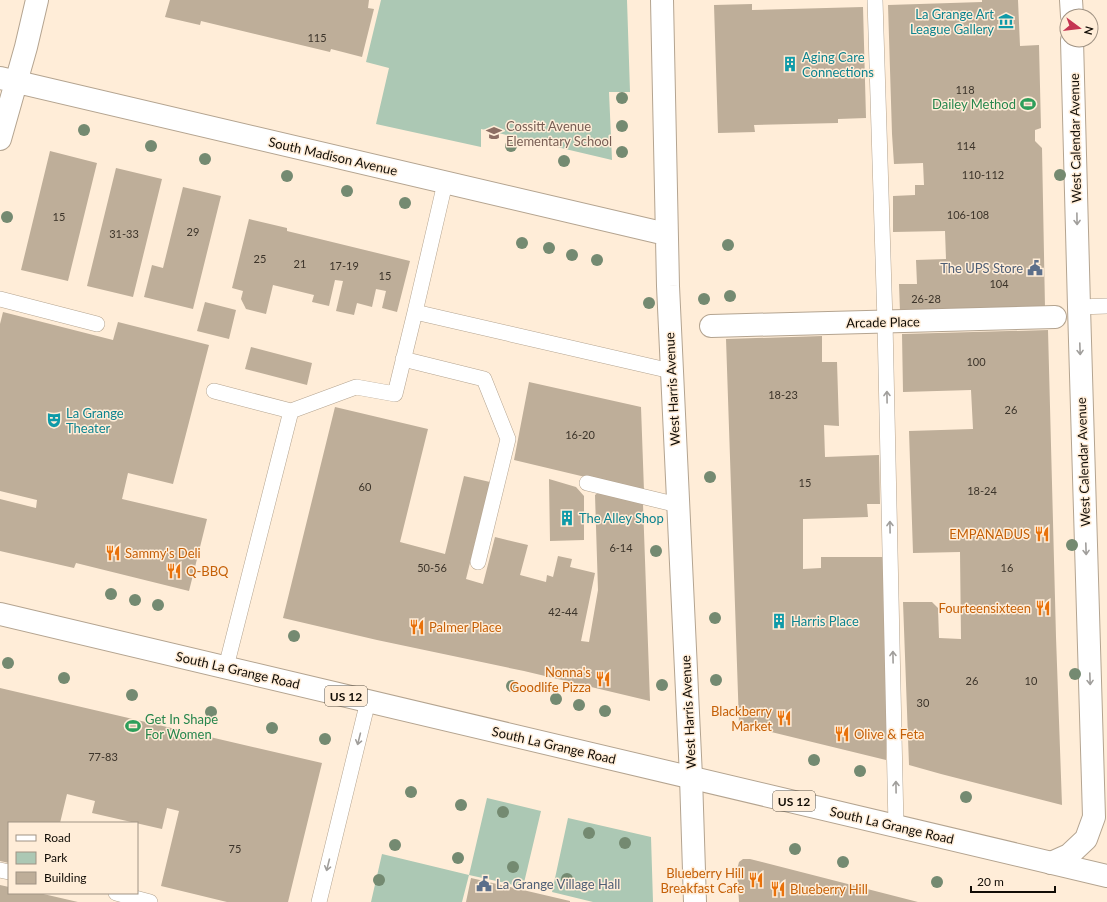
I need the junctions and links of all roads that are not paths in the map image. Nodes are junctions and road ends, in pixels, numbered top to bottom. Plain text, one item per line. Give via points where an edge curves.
1 (37, 0) edge
2 (662, 0) edge
3 (875, 0) edge
4 (1072, 48) edge
5 (8, 80) edge
6 (0, 139) edge
7 (445, 183) junction
8 (666, 234) junction
9 (0, 299) edge
10 (1107, 306) edge
11 (1079, 307) junction
12 (415, 312) junction
13 (1055, 318) dead end
14 (885, 322) junction
15 (97, 324) dead end
16 (711, 326) dead end
17 (403, 359) junction
18 (671, 371) junction
19 (214, 391) dead end
20 (291, 411) junction
21 (587, 483) dead end
22 (678, 505) junction
23 (478, 562) dead end
24 (0, 614) edge
25 (226, 668) junction
26 (368, 701) junction
27 (691, 777) junction
28 (896, 826) junction
29 (1051, 863) junction
30 (1107, 876) edge
31 (120, 894) edge
32 (150, 902) edge
33 (319, 902) edge
34 (695, 902) edge

1 - 5 street
2 - 8 street, West Harris Avenue
3 - 14 lane
4 -> 11 street, West Calendar Avenue
5 - 6 street
5 - 7 street, South Madison Avenue
7 - 8 street, South Madison Avenue
7 - 12 lane
8 - 18 street, West Harris Avenue
9 - 15 lane
10 - 11 lane
11 -> 29 street, West Calendar Avenue via 1094,817 1086,839 1069,855
12 - 17 lane
12 - 18 lane
13 - 14 street, Arcade Place
14 - 16 street, Arcade Place
28 -> 14 lane
17 - 20 lane via 395,394 356,387
17 - 23 lane via 484,379 508,439
18 - 22 street, West Harris Avenue
19 - 20 lane
20 - 25 lane
21 - 22 lane
22 - 27 street, West Harris Avenue
24 - 25 street, South La Grange Road / US 12
25 - 26 street, South La Grange Road / US 12
26 - 27 street, South La Grange Road / US 12
26 -> 33 lane
27 - 28 street, South La Grange Road / US 12
27 - 34 street, West Harris Avenue
28 - 29 street, South La Grange Road / US 12
29 - 30 street, South La Grange Road / US 12
31 - 32 lane

